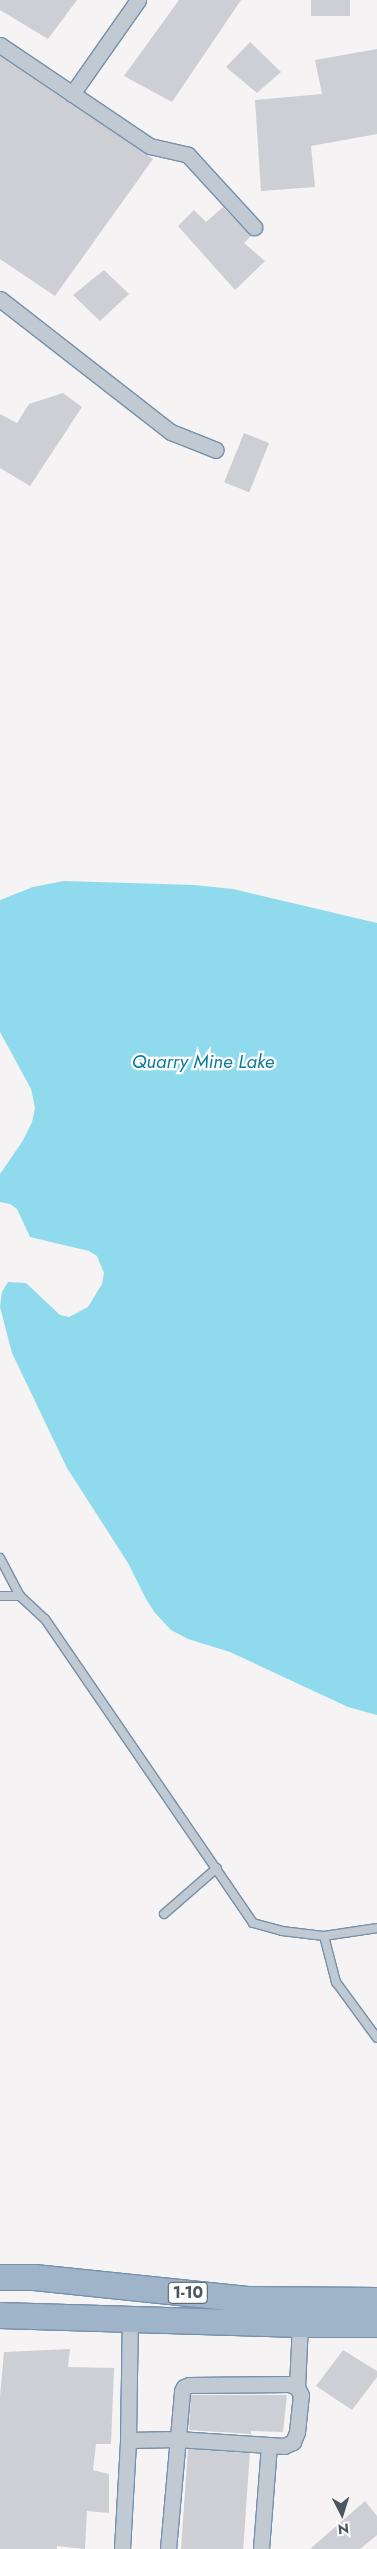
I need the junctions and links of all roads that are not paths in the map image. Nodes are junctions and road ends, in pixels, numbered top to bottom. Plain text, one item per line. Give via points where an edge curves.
1 (138, 0) edge
2 (0, 45) edge
3 (72, 94) junction
4 (254, 227) dead end
5 (0, 299) edge
6 (216, 450) dead end
7 (0, 1558) edge
8 (0, 1596) edge
9 (20, 1596) junction
10 (217, 1868) junction
11 (164, 1914) dead end
12 (377, 1928) edge
13 (324, 1936) junction
14 (377, 2038) edge
15 (0, 2277) edge
16 (377, 2300) edge
17 (0, 2315) edge
18 (130, 2317) junction
19 (300, 2324) junction
20 (377, 2324) edge
21 (297, 2387) junction
22 (177, 2439) junction
23 (128, 2440) junction
24 (269, 2445) junction
25 (122, 2549) edge
26 (168, 2549) edge
27 (261, 2549) edge

1 - 3 street
2 - 3 street
3 - 4 street via 150,146 188,155
5 - 6 street via 172,432
7 - 9 lane
8 - 9 lane
9 - 10 lane via 45,1619
10 - 11 lane
10 - 13 lane via 253,1923 282,1932
12 - 13 lane
13 - 14 lane via 336,1982
15 - 16 highway, 1-10 via 34,2277 248,2299
17 - 18 highway, 1-10
18 - 19 highway, 1-10
18 - 23 street
19 - 20 highway, 1-10
19 - 21 street
21 - 22 street via 289,2384 184,2386
21 - 24 street via 301,2395 293,2442 284,2446
22 - 23 street
22 - 24 street
22 - 26 street
23 - 25 street
24 - 27 street

